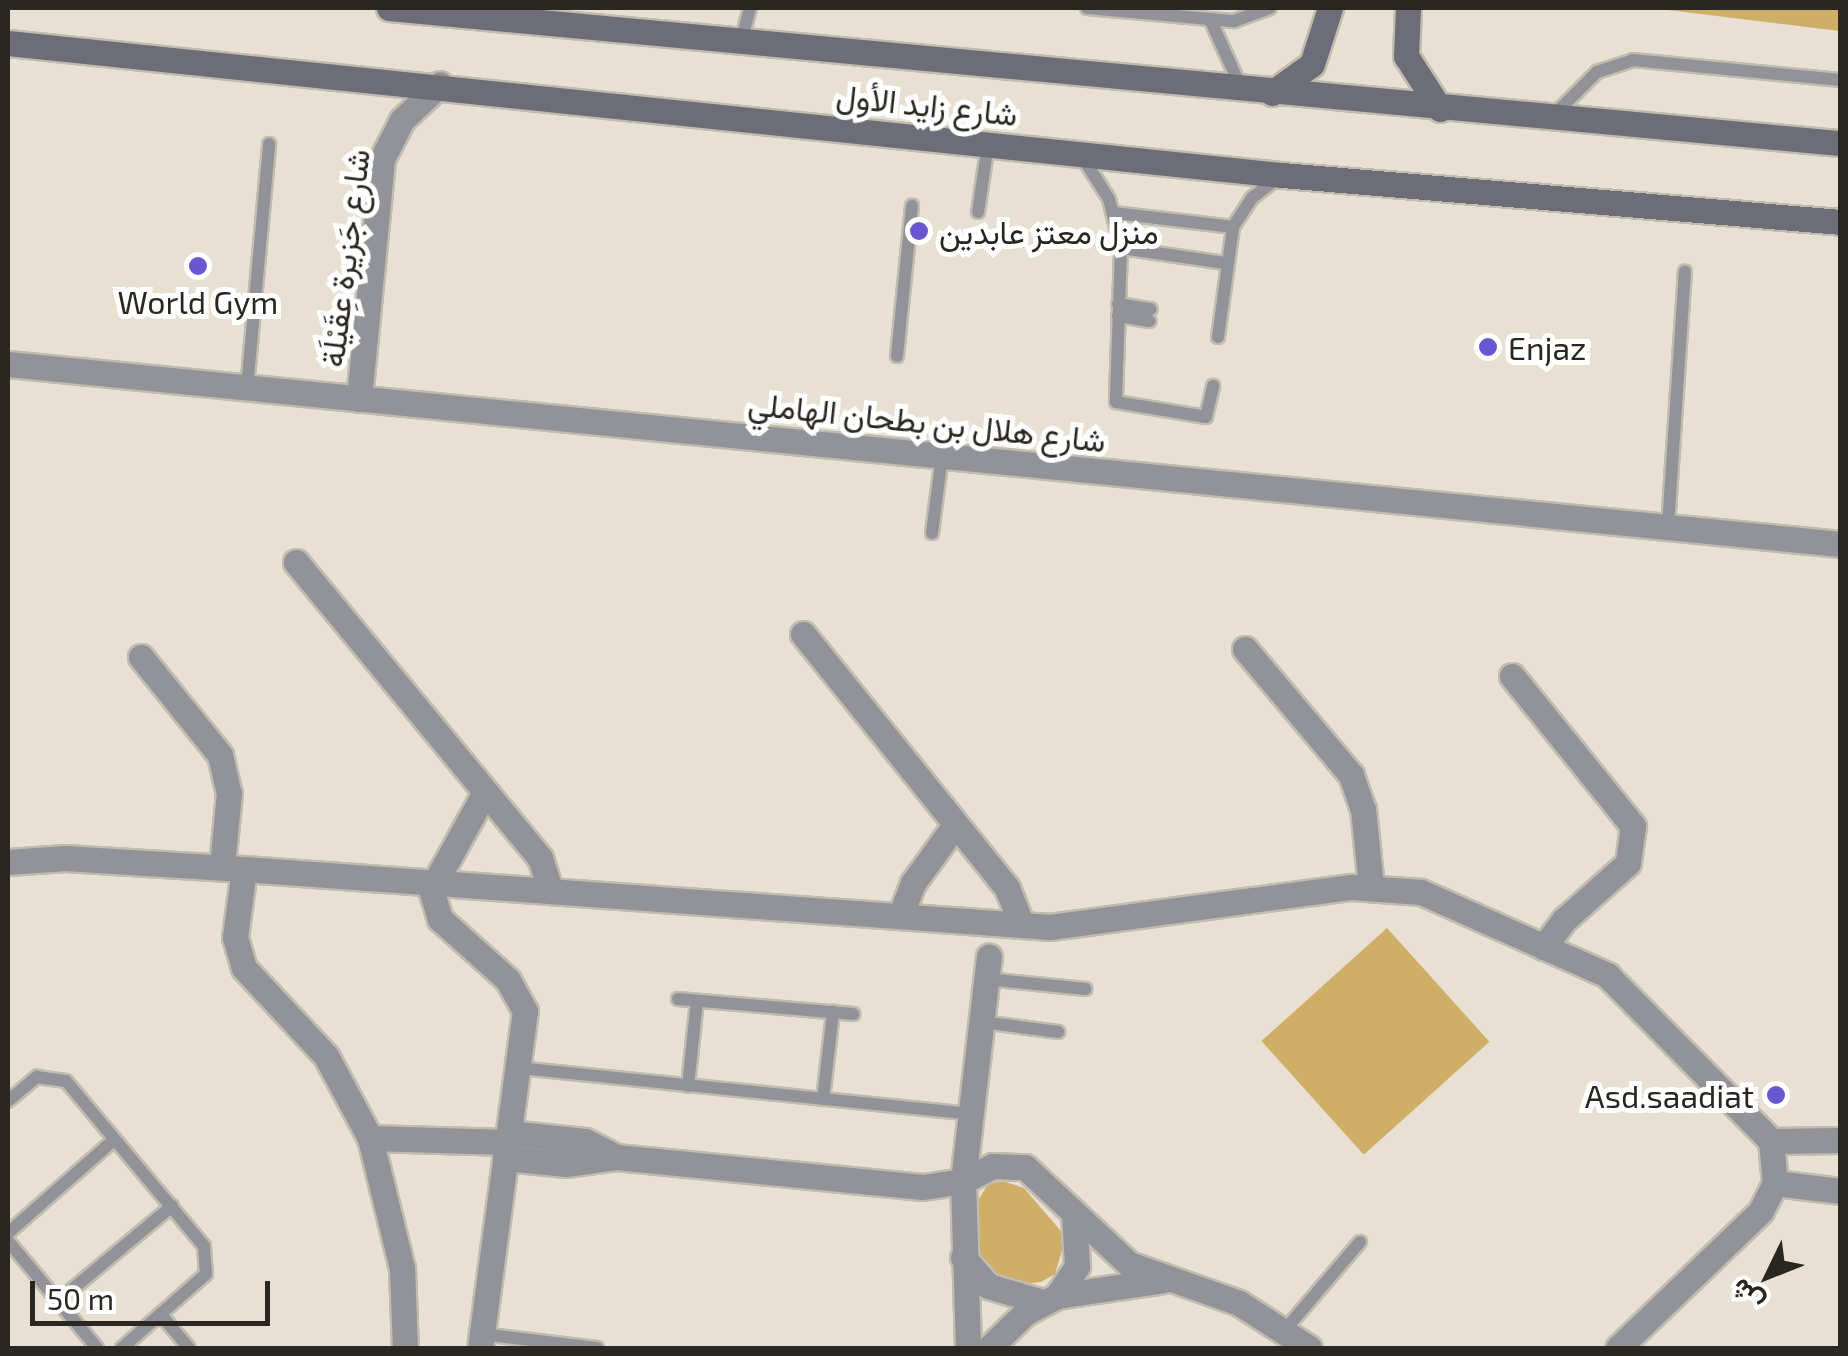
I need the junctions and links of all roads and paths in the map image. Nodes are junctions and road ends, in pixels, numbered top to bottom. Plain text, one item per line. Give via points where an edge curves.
1 (390, 8) edge
2 (750, 8) edge
3 (1088, 8) edge
4 (1270, 8) edge
5 (1330, 8) edge
6 (1408, 8) edge
7 (1210, 20) junction
8 (741, 42) junction
9 (8, 43) edge
10 (1840, 80) edge
11 (440, 84) junction
12 (1242, 90) junction
13 (1272, 93) junction
14 (1440, 109) junction
15 (1551, 118) junction
16 (1840, 143) edge
17 (270, 144) dead end
18 (988, 144) junction
19 (1079, 154) junction
20 (1282, 175) junction
21 (912, 206) dead end
22 (978, 212) dead end
23 (1114, 213) junction
24 (1840, 222) edge
25 (1232, 227) junction
26 (1121, 248) junction
27 (1225, 263) junction
28 (1685, 272) dead end
29 (1118, 310) junction
30 (1151, 315) dead end
31 (1204, 322) dead end
32 (897, 356) dead end
33 (8, 364) edge
34 (1213, 386) dead end
35 (246, 388) junction
36 (359, 399) junction
37 (942, 456) junction
38 (1668, 526) junction
39 (932, 533) dead end
40 (1840, 544) edge
41 (296, 562) dead end
42 (803, 634) dead end
43 (1245, 649) dead end
44 (142, 657) dead end
45 (1512, 676) dead end
46 (485, 792) junction
47 (954, 824) junction
48 (8, 862) edge
49 (233, 868) junction
50 (432, 881) junction
51 (1371, 886) junction
52 (551, 890) junction
53 (901, 914) junction
54 (1022, 925) junction
55 (1544, 947) junction
56 (988, 968) joint
57 (1086, 989) dead end
58 (678, 998) dead end
59 (698, 1000) junction
60 (833, 1012) junction
61 (853, 1014) dead end
62 (982, 1022) junction
63 (1058, 1032) dead end
64 (519, 1068) junction
65 (688, 1086) junction
66 (823, 1099) junction
67 (8, 1101) edge
68 (970, 1114) junction
69 (370, 1138) junction
70 (116, 1139) junction
71 (1840, 1140) edge
72 (1771, 1141) junction
73 (507, 1145) junction
74 (962, 1182) junction
75 (1775, 1183) junction
76 (1840, 1191) edge
77 (172, 1206) junction
78 (1074, 1213) junction
79 (8, 1237) edge
80 (1360, 1242) dead end
81 (963, 1257) junction
82 (1169, 1279) junction
83 (1050, 1299) junction
84 (57, 1302) junction
85 (161, 1315) junction
86 (1284, 1331) junction
87 (480, 1341) edge
88 (97, 1348) edge
89 (122, 1348) edge
90 (189, 1348) edge
91 (405, 1348) edge
92 (597, 1348) edge
93 (968, 1348) edge
94 (989, 1348) edge
95 (1309, 1348) edge
96 (1618, 1348) edge

1 - 8 main road, شارع زايد الأول
2 - 8 lane
3 - 7 lane
4 - 7 lane via 1246,20
5 - 13 main road via 1312,64
6 - 14 main road via 1406,56
7 - 12 lane
8 - 12 main road, شارع زايد الأول
9 - 11 main road, شارع زايد الأول
10 - 15 lane via 1632,60 1598,72
11 - 18 main road, شارع زايد الأول
11 - 36 street, شارع جَزيرة عِقَيْلَة via 402,120 382,159
12 - 13 main road, شارع زايد الأول
13 - 14 main road, شارع زايد الأول
14 - 15 main road, شارع زايد الأول
15 - 16 main road, شارع زايد الأول
17 - 35 lane
18 - 19 main road, شارع زايد الأول
18 - 22 lane
19 - 20 main road, شارع زايد الأول
19 - 23 lane via 1098,176
20 - 24 main road, شارع زايد الأول
20 - 25 lane via 1252,198
21 - 32 lane
23 - 25 lane
23 - 26 lane
25 - 27 lane
26 - 27 lane
26 - 29 lane
27 - 31 lane via 1219,329
28 - 38 lane
29 - 30 lane
29 - 34 lane via 1120,407 1206,417
33 - 35 street, شارع هلال بن بطحان الهاملي
35 - 36 street, شارع هلال بن بطحان الهاملي
36 - 37 street, شارع هلال بن بطحان الهاملي
37 - 38 street, شارع هلال بن بطحان الهاملي
37 - 39 lane
38 - 40 street, شارع هلال بن بطحان الهاملي
41 - 46 street
42 - 47 street
43 - 51 street via 1351,775 1363,808
44 - 49 street via 220,755
45 - 55 street via 1633,826 1628,863
46 - 50 street
46 - 52 street via 540,858
47 - 53 street via 907,893
47 - 54 street via 1007,888
48 - 49 street via 65,858
49 - 50 street
49 - 69 street via 235,937 244,968 326,1056
50 - 52 street
50 - 64 street via 440,919 523,1002
51 - 54 street via 1097,924
51 - 55 street via 1422,892
52 - 53 street
53 - 54 street
55 - 72 street via 1627,990
56 - 57 lane
56 - 62 street
58 - 59 lane
59 - 60 lane
59 - 65 lane
60 - 61 lane
60 - 66 lane
62 - 63 lane
62 - 68 street
64 - 65 lane
64 - 73 street
65 - 66 lane
66 - 68 lane
67 - 70 lane via 37,1076 56,1076
68 - 74 street
69 - 73 street
69 - 91 street via 402,1268
70 - 77 lane
70 - 79 lane
71 - 72 street
72 - 75 street
73 - 74 street via 566,1164 616,1157 923,1187
73 - 87 street
74 - 78 street via 992,1166 1026,1167
74 - 81 street
75 - 76 street
75 - 96 street via 1738,1240
77 - 84 lane
77 - 85 lane via 204,1246 209,1265
78 - 82 street via 1130,1264
78 - 83 street via 1077,1266
79 - 84 lane
80 - 86 lane
81 - 83 street via 988,1286
81 - 93 street
82 - 83 street
82 - 86 street via 1216,1293
83 - 94 street
84 - 88 lane
85 - 89 lane
85 - 90 lane
86 - 95 street
87 - 92 lane

